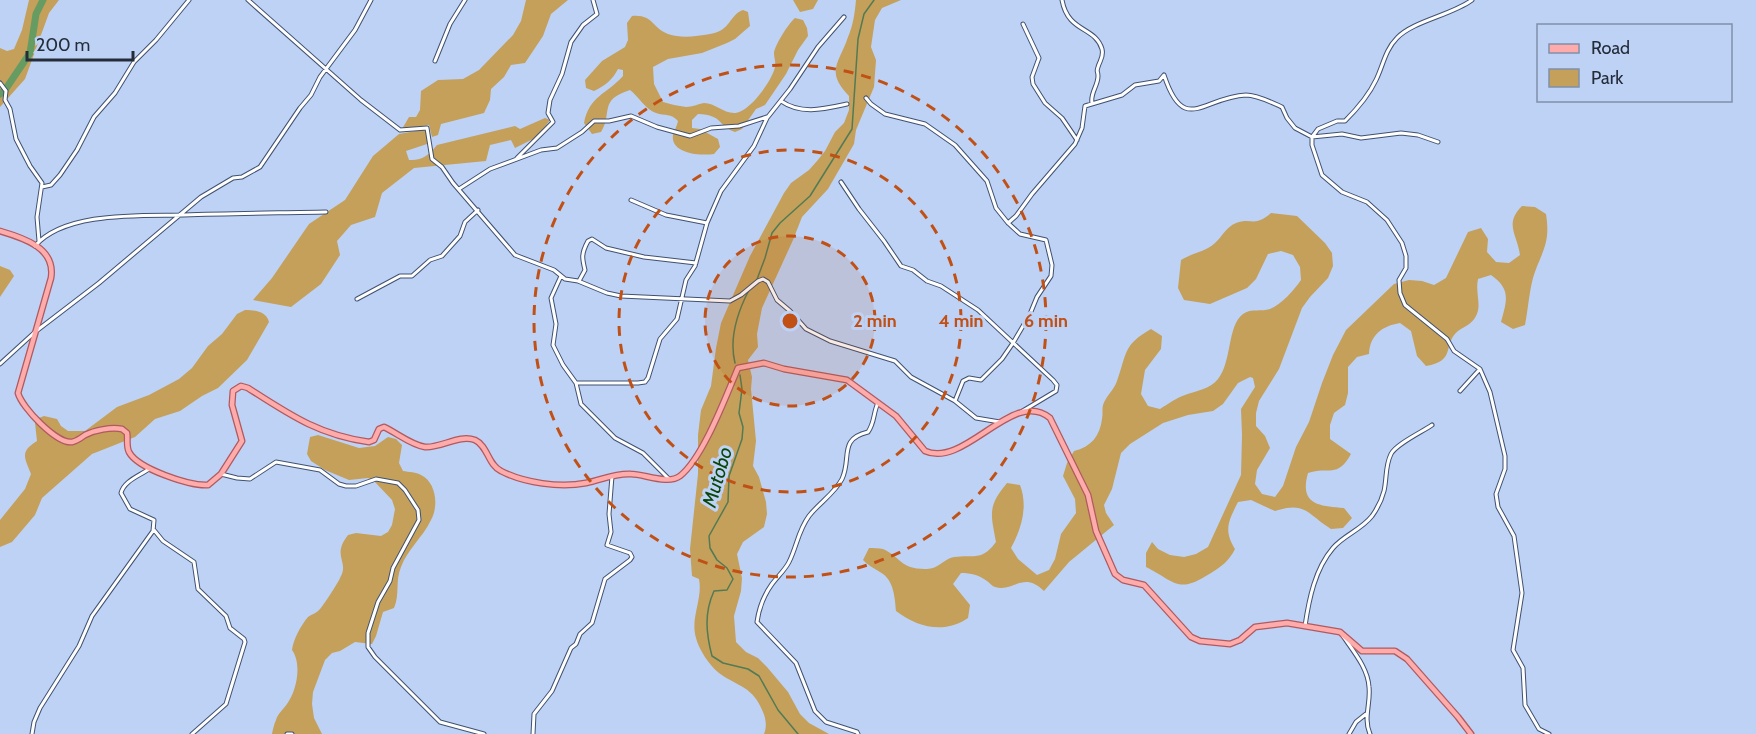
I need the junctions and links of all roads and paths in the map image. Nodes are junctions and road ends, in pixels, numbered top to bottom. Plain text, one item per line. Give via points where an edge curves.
1 (189, 0) edge
2 (248, 0) edge
3 (371, 0) edge
4 (465, 0) edge
5 (593, 0) edge
6 (1062, 0) edge
7 (1472, 0) edge
8 (844, 17) dead end
9 (1023, 24) dead end
10 (435, 61) dead end
11 (327, 68) junction
12 (0, 83) edge
13 (866, 98) dead end
14 (781, 101) junction
15 (1092, 103) junction
16 (846, 104) dead end
17 (769, 116) junction
18 (1312, 138) junction
19 (1077, 140) junction
20 (1438, 142) dead end
21 (516, 159) junction
22 (841, 182) dead end
23 (42, 187) junction
24 (459, 189) junction
25 (631, 200) dead end
26 (478, 210) junction
27 (326, 213) dead end
28 (181, 215) junction
29 (707, 223) junction
30 (1008, 223) junction
31 (0, 231) edge
32 (37, 243) junction
33 (696, 263) junction
34 (561, 276) junction
35 (579, 282) junction
36 (357, 299) dead end
37 (682, 299) junction
38 (35, 332) junction
39 (1013, 343) junction
40 (0, 364) edge
41 (1480, 369) junction
42 (576, 383) junction
43 (1460, 392) dead end
44 (955, 402) junction
45 (878, 403) junction
46 (1020, 412) junction
47 (1000, 422) junction
48 (1432, 425) dead end
49 (149, 469) junction
50 (220, 474) junction
51 (612, 476) junction
52 (669, 479) junction
53 (154, 528) junction
54 (1305, 626) junction
55 (1340, 632) junction
56 (1366, 714) junction
57 (32, 734) edge
58 (192, 734) edge
59 (287, 734) edge
60 (292, 734) edge
61 (484, 734) edge
62 (533, 734) edge
63 (858, 734) edge
64 (1349, 734) edge
65 (1370, 734) edge
66 (1471, 734) edge
67 (1549, 734) edge

1 - 23 street via 134,62 94,117 60,175 51,185
2 - 11 street
3 - 11 street
4 - 10 street
5 - 21 street via 597,14 570,42 550,100 548,113 553,122
6 - 15 street via 1068,18 1102,47
7 - 18 street via 1396,38 1382,60 1376,80 1355,111 1345,121 1318,129
8 - 14 street
9 - 19 street via 1039,58 1033,84
11 - 24 street via 400,130 427,128 432,159
11 - 28 street via 260,167 233,178
12 - 23 street via 6,91 16,139
13 - 30 street via 885,114 925,124 955,145 987,181 993,202
14 - 16 street via 790,107 812,110
14 - 17 street
15 - 18 street via 1122,95 1135,85 1159,81 1164,75 1178,105 1190,110 1204,108 1215,100 1256,97 1282,107 1295,128
15 - 19 street via 1084,108
17 - 21 street via 690,136 631,116 597,120 557,148
17 - 29 street via 754,146 721,191
18 - 20 street via 1401,133
18 - 41 street via 1322,175 1342,192 1367,202 1387,220 1402,243 1406,268 1399,280 1405,305 1447,339 1454,351
19 - 30 street
21 - 24 street via 490,169
22 - 39 street via 901,266 971,305
23 - 32 street
24 - 26 street
25 - 29 street via 666,215
26 - 34 street via 515,255
26 - 36 street via 442,256 430,260 412,276 400,276
27 - 28 street
28 - 32 street via 128,215 74,224
28 - 38 street
29 - 33 street
30 - 39 street via 1020,234 1046,240 1053,268
31 - 32 main road
32 - 38 main road via 52,266
33 - 35 street via 644,257 606,248 592,239 582,256 585,270
33 - 37 street via 686,280
34 - 35 street
34 - 42 street via 551,294 556,324 553,345
35 - 37 street via 621,296
37 - 42 street via 674,323 660,339 645,382
37 - 44 street via 734,300 763,279 777,300 806,329 895,361 910,377
38 - 40 street
38 - 49 main road via 19,387 22,404 64,441 110,428 124,430 129,451
39 - 44 street via 981,380 963,381
39 - 46 street via 1057,385 1052,394
41 - 43 street
41 - 67 street via 1500,429 1505,469 1496,494 1498,507 1514,536 1522,593 1513,650 1523,668 1525,705 1539,729
42 - 52 street via 581,404 615,438 643,453
44 - 47 street via 980,420
45 - 47 main road via 896,416 924,451 931,454 968,443
45 - 52 main road via 844,379 764,363 738,368 726,401 700,449 687,469
45 - 63 street via 868,432 849,442 846,471 839,486 818,503 801,527 788,566 771,586 757,622 796,663 814,711 826,722
46 - 47 main road
46 - 54 main road via 1040,412 1050,418 1088,495 1096,531 1115,574 1144,585 1191,637 1230,644 1255,627 1276,623
48 - 54 street via 1391,453 1384,490 1372,516 1333,548 1319,571
49 - 50 main road via 203,485 212,483
49 - 53 street via 127,483 121,493 130,509 154,520
50 - 51 main road via 242,441 232,401 233,391 241,386 309,426 367,442 372,442 379,429 384,428 425,447 474,440 494,466 532,481 573,485
50 - 61 street via 249,479 276,462 320,470 339,484 356,486 375,479 398,483 418,510 419,520 378,602 368,646 440,722
51 - 52 main road
51 - 62 street via 611,532 607,544 632,557 604,579 592,623 571,648 552,691 534,714
53 - 57 street via 92,616 79,646 40,708
53 - 58 street via 163,541 194,562 200,592 245,640 226,704
54 - 55 main road
55 - 56 street via 1368,678
55 - 66 main road via 1362,651 1387,650 1402,655
56 - 64 street
56 - 65 street
59 - 60 street

